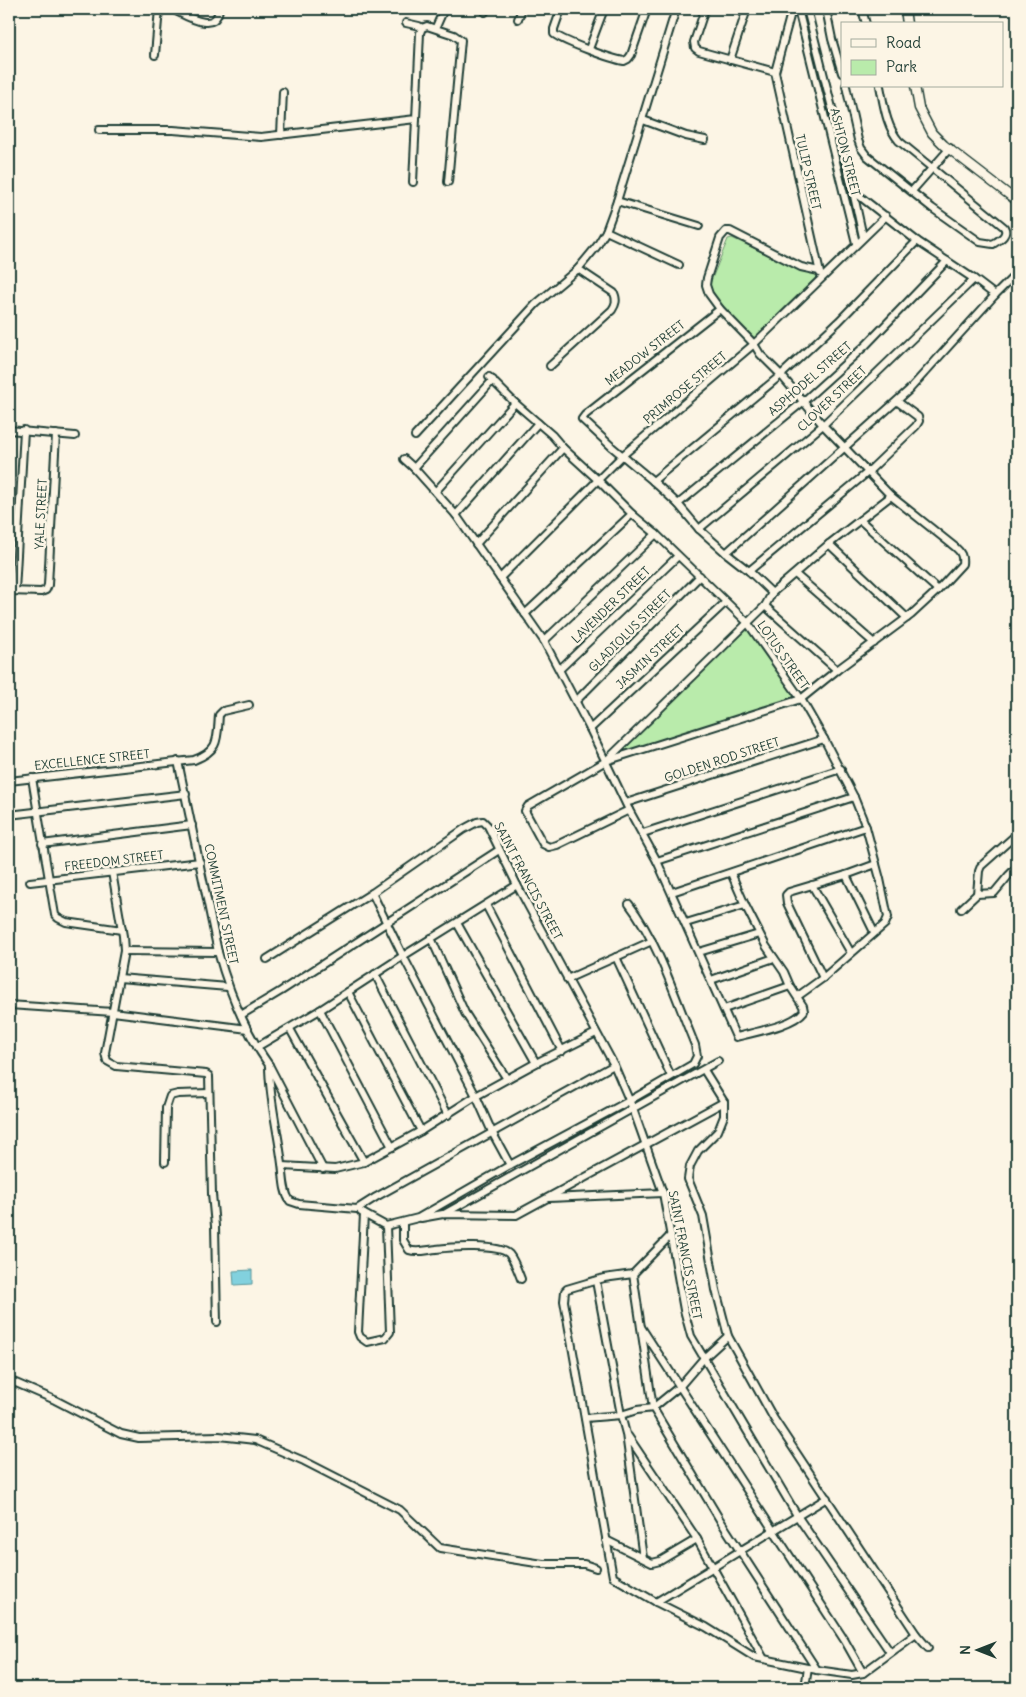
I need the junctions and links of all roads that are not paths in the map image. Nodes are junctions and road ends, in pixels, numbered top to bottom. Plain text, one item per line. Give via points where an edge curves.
1 (159, 9) edge
2 (172, 9) edge
3 (219, 9) edge
4 (444, 9) edge
5 (522, 9) edge
6 (561, 9) edge
7 (604, 9) edge
8 (647, 9) edge
9 (676, 9) edge
10 (705, 9) edge
11 (747, 9) edge
12 (792, 9) edge
13 (798, 9) edge
14 (807, 9) edge
15 (826, 9) edge
16 (862, 9) edge
17 (905, 9) edge
18 (518, 18) dead end
19 (865, 22) edge
20 (907, 22) edge
21 (406, 23) dead end
22 (436, 27) junction
23 (422, 28) junction
24 (589, 49) junction
25 (155, 54) dead end
26 (730, 60) junction
27 (841, 70) edge
28 (774, 72) junction
29 (846, 88) edge
30 (880, 88) edge
31 (916, 88) edge
32 (283, 92) dead end
33 (416, 119) junction
34 (643, 120) junction
35 (99, 130) dead end
36 (281, 135) junction
37 (705, 140) dead end
38 (950, 148) junction
39 (931, 168) junction
40 (413, 182) dead end
41 (448, 182) dead end
42 (842, 186) junction
43 (853, 191) junction
44 (912, 191) junction
45 (617, 201) junction
46 (1017, 201) edge
47 (886, 216) junction
48 (699, 226) dead end
49 (606, 231) junction
50 (863, 237) junction
51 (917, 240) junction
52 (856, 243) junction
53 (947, 260) junction
54 (679, 265) dead end
55 (578, 269) junction
56 (1017, 273) edge
57 (820, 274) junction
58 (974, 279) junction
59 (995, 295) junction
60 (720, 309) junction
61 (754, 344) junction
62 (550, 366) dead end
63 (781, 375) junction
64 (804, 401) junction
65 (898, 402) junction
66 (515, 403) junction
67 (538, 423) junction
68 (823, 425) junction
69 (9, 430) edge
70 (24, 430) junction
71 (56, 434) junction
72 (75, 436) dead end
73 (415, 436) dead end
74 (563, 448) junction
75 (845, 449) junction
76 (623, 455) junction
77 (404, 459) dead end
78 (414, 468) junction
79 (868, 472) junction
80 (598, 480) junction
81 (654, 481) junction
82 (436, 491) junction
83 (891, 496) junction
84 (678, 504) junction
85 (632, 514) junction
86 (456, 515) junction
87 (860, 520) junction
88 (699, 529) junction
89 (656, 534) junction
90 (476, 544) junction
91 (828, 544) junction
92 (726, 553) junction
93 (678, 556) junction
94 (749, 571) junction
95 (795, 574) junction
96 (700, 576) junction
97 (500, 578) junction
98 (938, 590) junction
99 (12, 591) edge
100 (772, 593) junction
101 (726, 602) junction
102 (765, 606) junction
103 (525, 614) junction
104 (907, 618) junction
105 (747, 622) junction
106 (544, 641) junction
107 (874, 643) junction
108 (560, 669) junction
109 (837, 670) junction
110 (801, 699) junction
111 (576, 701) junction
112 (249, 705) dead end
113 (590, 729) junction
114 (824, 739) junction
115 (178, 761) junction
116 (606, 761) junction
117 (841, 769) junction
118 (32, 778) junction
119 (9, 781) edge
120 (186, 794) junction
121 (854, 797) junction
122 (628, 806) junction
123 (37, 812) junction
124 (9, 815) edge
125 (192, 825) junction
126 (866, 827) junction
127 (643, 834) junction
128 (1017, 834) edge
129 (42, 844) junction
130 (499, 850) junction
131 (657, 861) junction
132 (200, 862) junction
133 (876, 864) junction
134 (1017, 867) edge
135 (112, 872) junction
136 (731, 873) junction
137 (846, 875) junction
138 (48, 880) junction
139 (30, 882) dead end
140 (517, 885) junction
141 (812, 885) junction
142 (672, 892) junction
143 (372, 893) junction
144 (977, 894) junction
145 (629, 904) dead end
146 (486, 905) junction
147 (745, 905) junction
148 (961, 910) dead end
149 (387, 922) junction
150 (457, 923) junction
151 (686, 924) junction
152 (122, 930) junction
153 (874, 932) junction
154 (759, 934) junction
155 (431, 938) junction
156 (652, 941) junction
157 (9, 946) edge
158 (124, 951) junction
159 (218, 952) junction
160 (699, 952) junction
161 (851, 953) junction
162 (403, 956) junction
163 (616, 957) junction
164 (774, 958) junction
165 (267, 959) dead end
166 (9, 960) edge
167 (376, 974) junction
168 (119, 978) junction
169 (823, 978) junction
170 (567, 979) junction
171 (711, 980) junction
172 (790, 986) junction
173 (228, 987) junction
174 (348, 992) junction
175 (798, 996) junction
176 (9, 1005) edge
177 (724, 1009) junction
178 (320, 1010) junction
179 (113, 1012) junction
180 (241, 1015) junction
181 (248, 1029) junction
182 (290, 1029) junction
183 (596, 1033) junction
184 (257, 1047) junction
185 (562, 1051) junction
186 (718, 1061) dead end
187 (536, 1063) junction
188 (269, 1065) junction
189 (614, 1065) junction
190 (704, 1070) junction
191 (671, 1076) junction
192 (507, 1079) junction
193 (209, 1094) junction
194 (476, 1096) junction
195 (629, 1101) junction
196 (724, 1102) junction
197 (633, 1109) junction
198 (448, 1115) junction
199 (422, 1131) junction
200 (492, 1132) junction
201 (647, 1144) junction
202 (392, 1147) junction
203 (165, 1162) dead end
204 (364, 1162) junction
205 (510, 1165) junction
206 (283, 1166) junction
207 (324, 1169) junction
208 (663, 1193) junction
209 (546, 1198) junction
210 (357, 1209) junction
211 (364, 1214) junction
212 (443, 1214) junction
213 (418, 1218) junction
214 (403, 1223) junction
215 (386, 1226) junction
216 (671, 1236) junction
217 (632, 1274) junction
218 (521, 1279) dead end
219 (596, 1281) junction
220 (217, 1322) dead end
221 (640, 1324) junction
222 (728, 1336) junction
223 (704, 1358) junction
224 (9, 1380) edge
225 (680, 1386) junction
226 (653, 1408) junction
227 (621, 1415) junction
228 (585, 1418) junction
229 (626, 1434) junction
230 (827, 1498) junction
231 (798, 1517) junction
232 (774, 1532) junction
233 (697, 1538) junction
234 (606, 1540) junction
235 (740, 1550) junction
236 (643, 1558) junction
237 (596, 1568) dead end
238 (713, 1569) junction
239 (656, 1602) junction
240 (916, 1634) junction
241 (928, 1648) dead end
242 (890, 1652) junction
243 (764, 1658) junction
244 (808, 1668) junction
245 (817, 1670) junction
246 (863, 1673) junction
247 (805, 1688) edge

1 - 25 street
2 - 3 street via 214,22
4 - 22 street
5 - 18 street
6 - 24 street via 554,34
7 - 24 street
8 - 24 street via 628,59 620,60
9 - 34 street
10 - 26 street via 695,48
11 - 26 street
12 - 28 street
13 - 42 street, ASHTON STREET
14 - 43 street, ASHTON STREET
15 - 27 street
16 - 19 street
17 - 20 street
21 - 23 street
22 - 23 street
22 - 41 street via 461,40
23 - 33 street
26 - 28 street
28 - 57 street, TULIP STREET
29 - 44 street via 861,148
30 - 39 street via 892,134
31 - 38 street via 924,120 932,133
32 - 36 street
33 - 36 street
33 - 40 street
34 - 37 street
34 - 45 street
35 - 36 street via 174,130 261,137
38 - 39 street
38 - 46 street
39 - 44 street
39 - 44 street via 1004,227 1005,234 993,244 980,242
42 - 43 street
42 - 52 street, ASHTON STREET
43 - 47 street
43 - 50 street, ASHTON STREET
45 - 48 street
45 - 49 street
47 - 50 street, PRIMROSE STREET
47 - 51 street
49 - 54 street
49 - 55 street
50 - 52 street, PRIMROSE STREET
51 - 53 street
51 - 63 street via 840,320
52 - 57 street, PRIMROSE STREET
53 - 58 street
53 - 64 street, ASPHODEL STREET via 866,345
55 - 62 street via 614,293 615,305
55 - 73 street via 536,304
56 - 59 street
57 - 60 street via 726,231 720,238 706,284
57 - 61 street, PRIMROSE STREET
58 - 59 street
58 - 68 street, CLOVER STREET
59 - 65 street
60 - 61 street
60 - 76 street, MEADOW STREET via 582,417
61 - 63 street
61 - 76 street, PRIMROSE STREET
63 - 64 street
63 - 81 street
64 - 68 street
64 - 84 street, ASPHODEL STREET
65 - 75 street
65 - 79 street via 919,421
66 - 67 street, LOTUS STREET
66 - 78 street, LOTUS STREET via 491,379
66 - 82 street
67 - 74 street, LOTUS STREET
67 - 86 street
68 - 75 street
68 - 88 street, CLOVER STREET
69 - 70 street
70 - 71 street
70 - 99 street
71 - 72 street
71 - 99 street, YALE STREET via 48,585 42,592
74 - 80 street, LOTUS STREET
74 - 90 street
75 - 79 street
75 - 92 street
76 - 80 street, PRIMROSE STREET
76 - 81 street
77 - 78 street
78 - 82 street
79 - 83 street
79 - 94 street
80 - 85 street, LOTUS STREET
80 - 97 street, PRIMROSE STREET
81 - 84 street
82 - 86 street
83 - 87 street
83 - 98 street via 960,552 963,558 962,564
84 - 88 street
85 - 89 street, LOTUS STREET
85 - 103 street
86 - 90 street
87 - 91 street
87 - 98 street
88 - 92 street
89 - 93 street, LOTUS STREET
89 - 106 street
90 - 97 street
91 - 95 street
91 - 104 street
92 - 94 street
93 - 96 street, LOTUS STREET
93 - 108 street, LAVENDER STREET
94 - 100 street
95 - 100 street
95 - 107 street
96 - 101 street, LOTUS STREET
96 - 111 street, GLADIOLUS STREET
97 - 103 street
98 - 104 street
100 - 102 street
101 - 105 street, LOTUS STREET
101 - 113 street, JASMIN STREET
102 - 105 street
102 - 109 street
103 - 106 street
104 - 107 street
105 - 110 street, LOTUS STREET
105 - 116 street
106 - 108 street
107 - 109 street
108 - 111 street
109 - 110 street
110 - 114 street, LOTUS STREET
110 - 116 street
111 - 113 street
112 - 115 street, EXCELLENCE STREET via 223,711 219,715 219,734 210,752 194,760
113 - 116 street
114 - 117 street, LOTUS STREET
114 - 122 street, GOLDEN ROD STREET
115 - 118 street, EXCELLENCE STREET
115 - 120 street, COMMITMENT STREET
116 - 122 street
116 - 122 street, GOLDEN ROD STREET via 528,806 526,814 543,844 549,848
117 - 121 street, LOTUS STREET
117 - 127 street
118 - 119 street, EXCELLENCE STREET
118 - 123 street
120 - 123 street
120 - 125 street, COMMITMENT STREET
121 - 126 street, LOTUS STREET
121 - 131 street
122 - 127 street
123 - 124 street
123 - 129 street
125 - 129 street
125 - 132 street, COMMITMENT STREET
126 - 133 street, LOTUS STREET
126 - 136 street
127 - 131 street
128 - 144 street via 981,866
129 - 138 street
130 - 140 street, SAINT FRANCIS STREET
130 - 143 street, SAINT FRANCIS STREET via 488,826 483,821 477,822
130 - 149 street
131 - 142 street
132 - 135 street, FREEDOM STREET
132 - 159 street, COMMITMENT STREET
133 - 137 street
133 - 153 street, LOTUS STREET via 888,918
134 - 144 street via 994,893
135 - 138 street, FREEDOM STREET
135 - 152 street
136 - 142 street
136 - 147 street
137 - 141 street
137 - 153 street
138 - 139 street, FREEDOM STREET
138 - 152 street via 53,910 58,918
140 - 146 street
140 - 170 street, SAINT FRANCIS STREET
141 - 161 street
141 - 169 street via 789,892 786,899
142 - 151 street
143 - 149 street
143 - 165 street
144 - 148 street
145 - 156 street
146 - 150 street
146 - 185 street
147 - 151 street
147 - 154 street
149 - 162 street
149 - 180 street
150 - 155 street
150 - 187 street
151 - 160 street
152 - 158 street
153 - 161 street, LOTUS STREET
154 - 160 street
154 - 164 street
155 - 162 street
155 - 192 street via 465,1013
156 - 163 street
156 - 191 street via 698,1056 689,1067
157 - 166 street
158 - 159 street
158 - 168 street
159 - 173 street, COMMITMENT STREET
160 - 171 street
161 - 169 street, LOTUS STREET
162 - 167 street
162 - 194 street
163 - 170 street
163 - 191 street
164 - 171 street
164 - 172 street
167 - 174 street
167 - 198 street
168 - 173 street
168 - 179 street
169 - 175 street, LOTUS STREET
170 - 183 street, SAINT FRANCIS STREET
171 - 177 street
172 - 175 street
172 - 177 street
173 - 180 street, COMMITMENT STREET
174 - 178 street
174 - 199 street
175 - 177 street via 804,1011 801,1015 736,1037
176 - 179 street
178 - 182 street
178 - 202 street
179 - 181 street
179 - 193 street via 105,1053 109,1063 206,1074 210,1080
180 - 181 street, COMMITMENT STREET
181 - 184 street, COMMITMENT STREET
182 - 184 street
182 - 204 street
183 - 185 street
183 - 189 street, SAINT FRANCIS STREET
184 - 188 street, COMMITMENT STREET
185 - 187 street
186 - 190 street
187 - 192 street
188 - 206 street
188 - 207 street, COMMITMENT STREET
189 - 195 street, SAINT FRANCIS STREET
189 - 200 street
190 - 196 street
190 - 197 street
191 - 195 street
192 - 194 street
193 - 203 street via 170,1096 166,1108
193 - 220 street
194 - 198 street
194 - 200 street
195 - 197 street, SAINT FRANCIS STREET
195 - 205 street
196 - 201 street
196 - 222 street via 724,1116 718,1131 698,1151 688,1179 703,1216
197 - 201 street, SAINT FRANCIS STREET
197 - 212 street
198 - 199 street
199 - 202 street
200 - 205 street
200 - 210 street
201 - 208 street, SAINT FRANCIS STREET
201 - 209 street
202 - 204 street
204 - 207 street
205 - 213 street
206 - 207 street
206 - 210 street via 286,1195 290,1201
208 - 209 street
208 - 216 street, SAINT FRANCIS STREET
209 - 212 street via 516,1215
210 - 211 street
211 - 215 street
211 - 215 street via 358,1332 367,1342 385,1338 390,1332
212 - 213 street
213 - 214 street
214 - 215 street
214 - 218 street via 403,1240 408,1250 503,1250 509,1254
216 - 217 street
216 - 223 street, SAINT FRANCIS STREET via 687,1326
217 - 219 street
217 - 221 street
219 - 227 street
219 - 228 street via 568,1289 564,1301
221 - 225 street
221 - 226 street
222 - 223 street
222 - 230 street via 774,1419
223 - 225 street
223 - 231 street, SAINT FRANCIS STREET
224 - 237 street via 130,1437 219,1436 255,1440 400,1510 440,1548 543,1564 584,1564
225 - 226 street
225 - 232 street
226 - 227 street
226 - 235 street
227 - 228 street
227 - 229 street
228 - 234 street
229 - 233 street
229 - 236 street
230 - 231 street
230 - 240 street
231 - 232 street
231 - 242 street, SAINT FRANCIS STREET
232 - 235 street
232 - 246 street
233 - 236 street via 656,1563
233 - 238 street
234 - 236 street
234 - 239 street via 612,1577
235 - 238 street
235 - 245 street
238 - 239 street
238 - 243 street
239 - 243 street via 706,1627 754,1657
240 - 241 street
240 - 242 street
242 - 246 street
243 - 244 street
244 - 245 street
244 - 247 street
245 - 246 street via 852,1675

